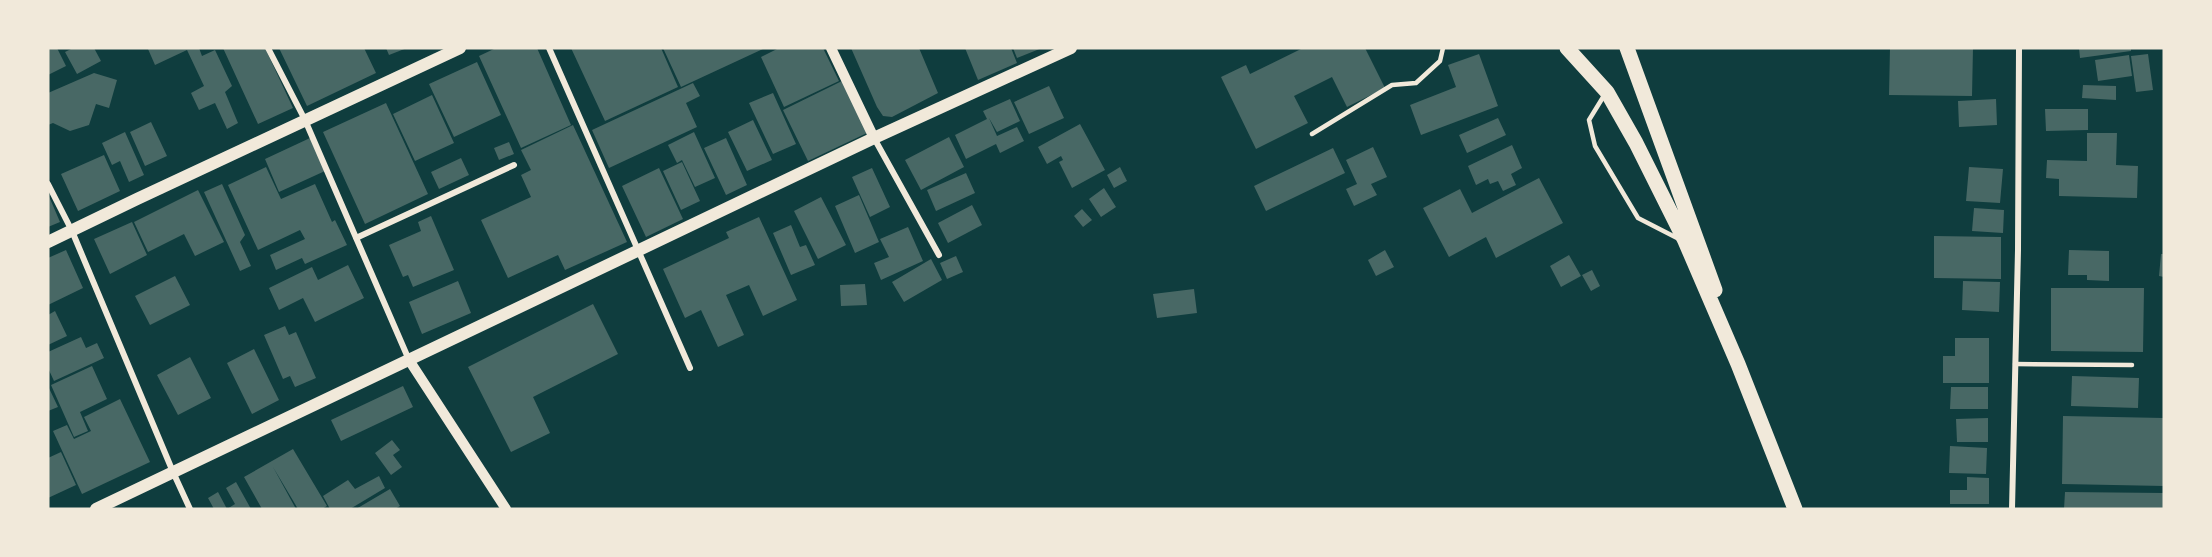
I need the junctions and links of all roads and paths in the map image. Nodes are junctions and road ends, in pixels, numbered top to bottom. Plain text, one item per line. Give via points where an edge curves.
1 (268, 48) edge
2 (460, 48) edge
3 (549, 48) edge
4 (831, 48) edge
5 (1071, 48) edge
6 (1443, 48) edge
7 (1567, 48) edge
8 (1627, 48) edge
9 (2019, 48) edge
10 (1607, 92) junction
11 (305, 120) junction
12 (1312, 134) dead end
13 (874, 138) junction
14 (514, 165) dead end
15 (48, 184) edge
16 (72, 231) junction
17 (356, 238) junction
18 (1684, 241) junction
19 (48, 243) edge
20 (638, 250) junction
21 (939, 255) dead end
22 (409, 360) junction
23 (1738, 364) junction
24 (2015, 364) junction
25 (2132, 365) dead end
26 (690, 368) dead end
27 (173, 472) junction
28 (96, 509) edge
29 (190, 509) edge
30 (506, 509) edge
31 (1796, 509) edge
32 (2012, 509) edge

1 - 11 street
2 - 11 main road
3 - 20 street
4 - 13 street
5 - 13 main road
6 - 12 lane via 1440,61 1416,83 1392,85
7 - 10 main road
8 - 23 main road via 1706,263
9 - 24 street
10 - 18 main road
10 - 18 lane via 1590,120 1595,146 1638,218
11 - 16 main road
11 - 17 street
13 - 20 main road
13 - 21 street
14 - 17 street
15 - 16 street
16 - 19 main road
16 - 27 street
17 - 22 street
18 - 23 main road
20 - 22 main road
20 - 26 street
22 - 27 main road
22 - 30 street
23 - 31 main road
24 - 25 lane
24 - 32 street
27 - 28 main road
27 - 29 street

